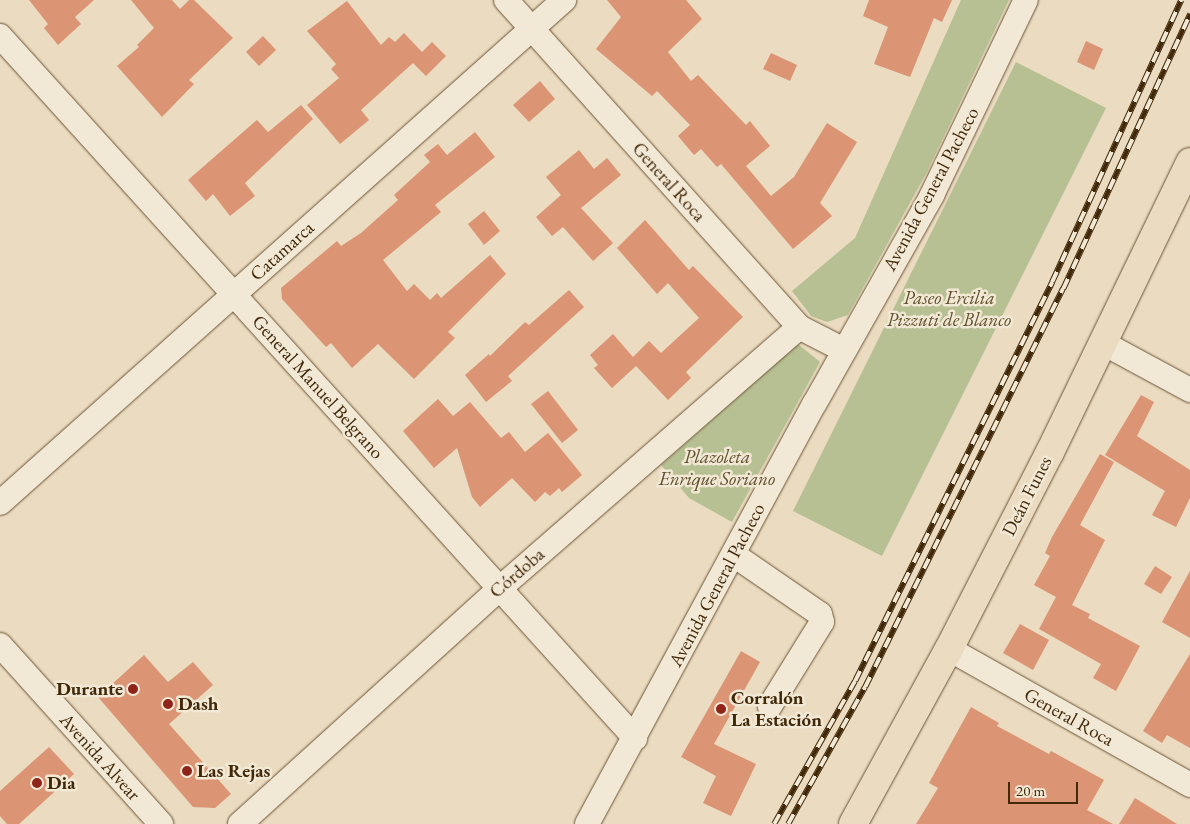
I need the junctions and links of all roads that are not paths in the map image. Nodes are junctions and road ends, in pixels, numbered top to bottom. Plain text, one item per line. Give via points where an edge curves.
1 (506, 0) edge
2 (564, 0) edge
3 (1026, 0) edge
4 (532, 29) junction
5 (0, 36) edge
6 (1190, 162) edge
7 (234, 294) junction
8 (799, 328) junction
9 (1103, 343) junction
10 (844, 350) junction
11 (1190, 390) edge
12 (0, 503) edge
13 (734, 555) junction
14 (499, 589) junction
15 (0, 645) edge
16 (949, 649) junction
17 (770, 706) dead end
18 (635, 738) junction
19 (1190, 785) edge
20 (161, 824) edge
21 (240, 824) edge
22 (587, 824) edge
23 (853, 824) edge

1 - 4 street, General Roca
2 - 4 street, Catamarca
3 - 10 street, Avenida General Pacheco via 932,195
4 - 7 street, Catamarca
4 - 8 street, General Roca
5 - 7 street, General Manuel Belgrano
6 - 9 main road, Deán Funes
7 - 12 street, Catamarca
7 - 14 street, General Manuel Belgrano
8 - 10 street, General Roca
8 - 14 street, Córdoba
9 - 11 street
9 - 16 main road, Deán Funes
10 - 13 street, Avenida General Pacheco
13 - 17 street via 820,614 822,622
13 - 18 street, Avenida General Pacheco
14 - 18 street, General Manuel Belgrano
14 - 21 street, Córdoba
15 - 20 street, Avenida Alvear
16 - 19 street, General Roca
16 - 23 main road, Deán Funes
18 - 22 street, Avenida General Pacheco

